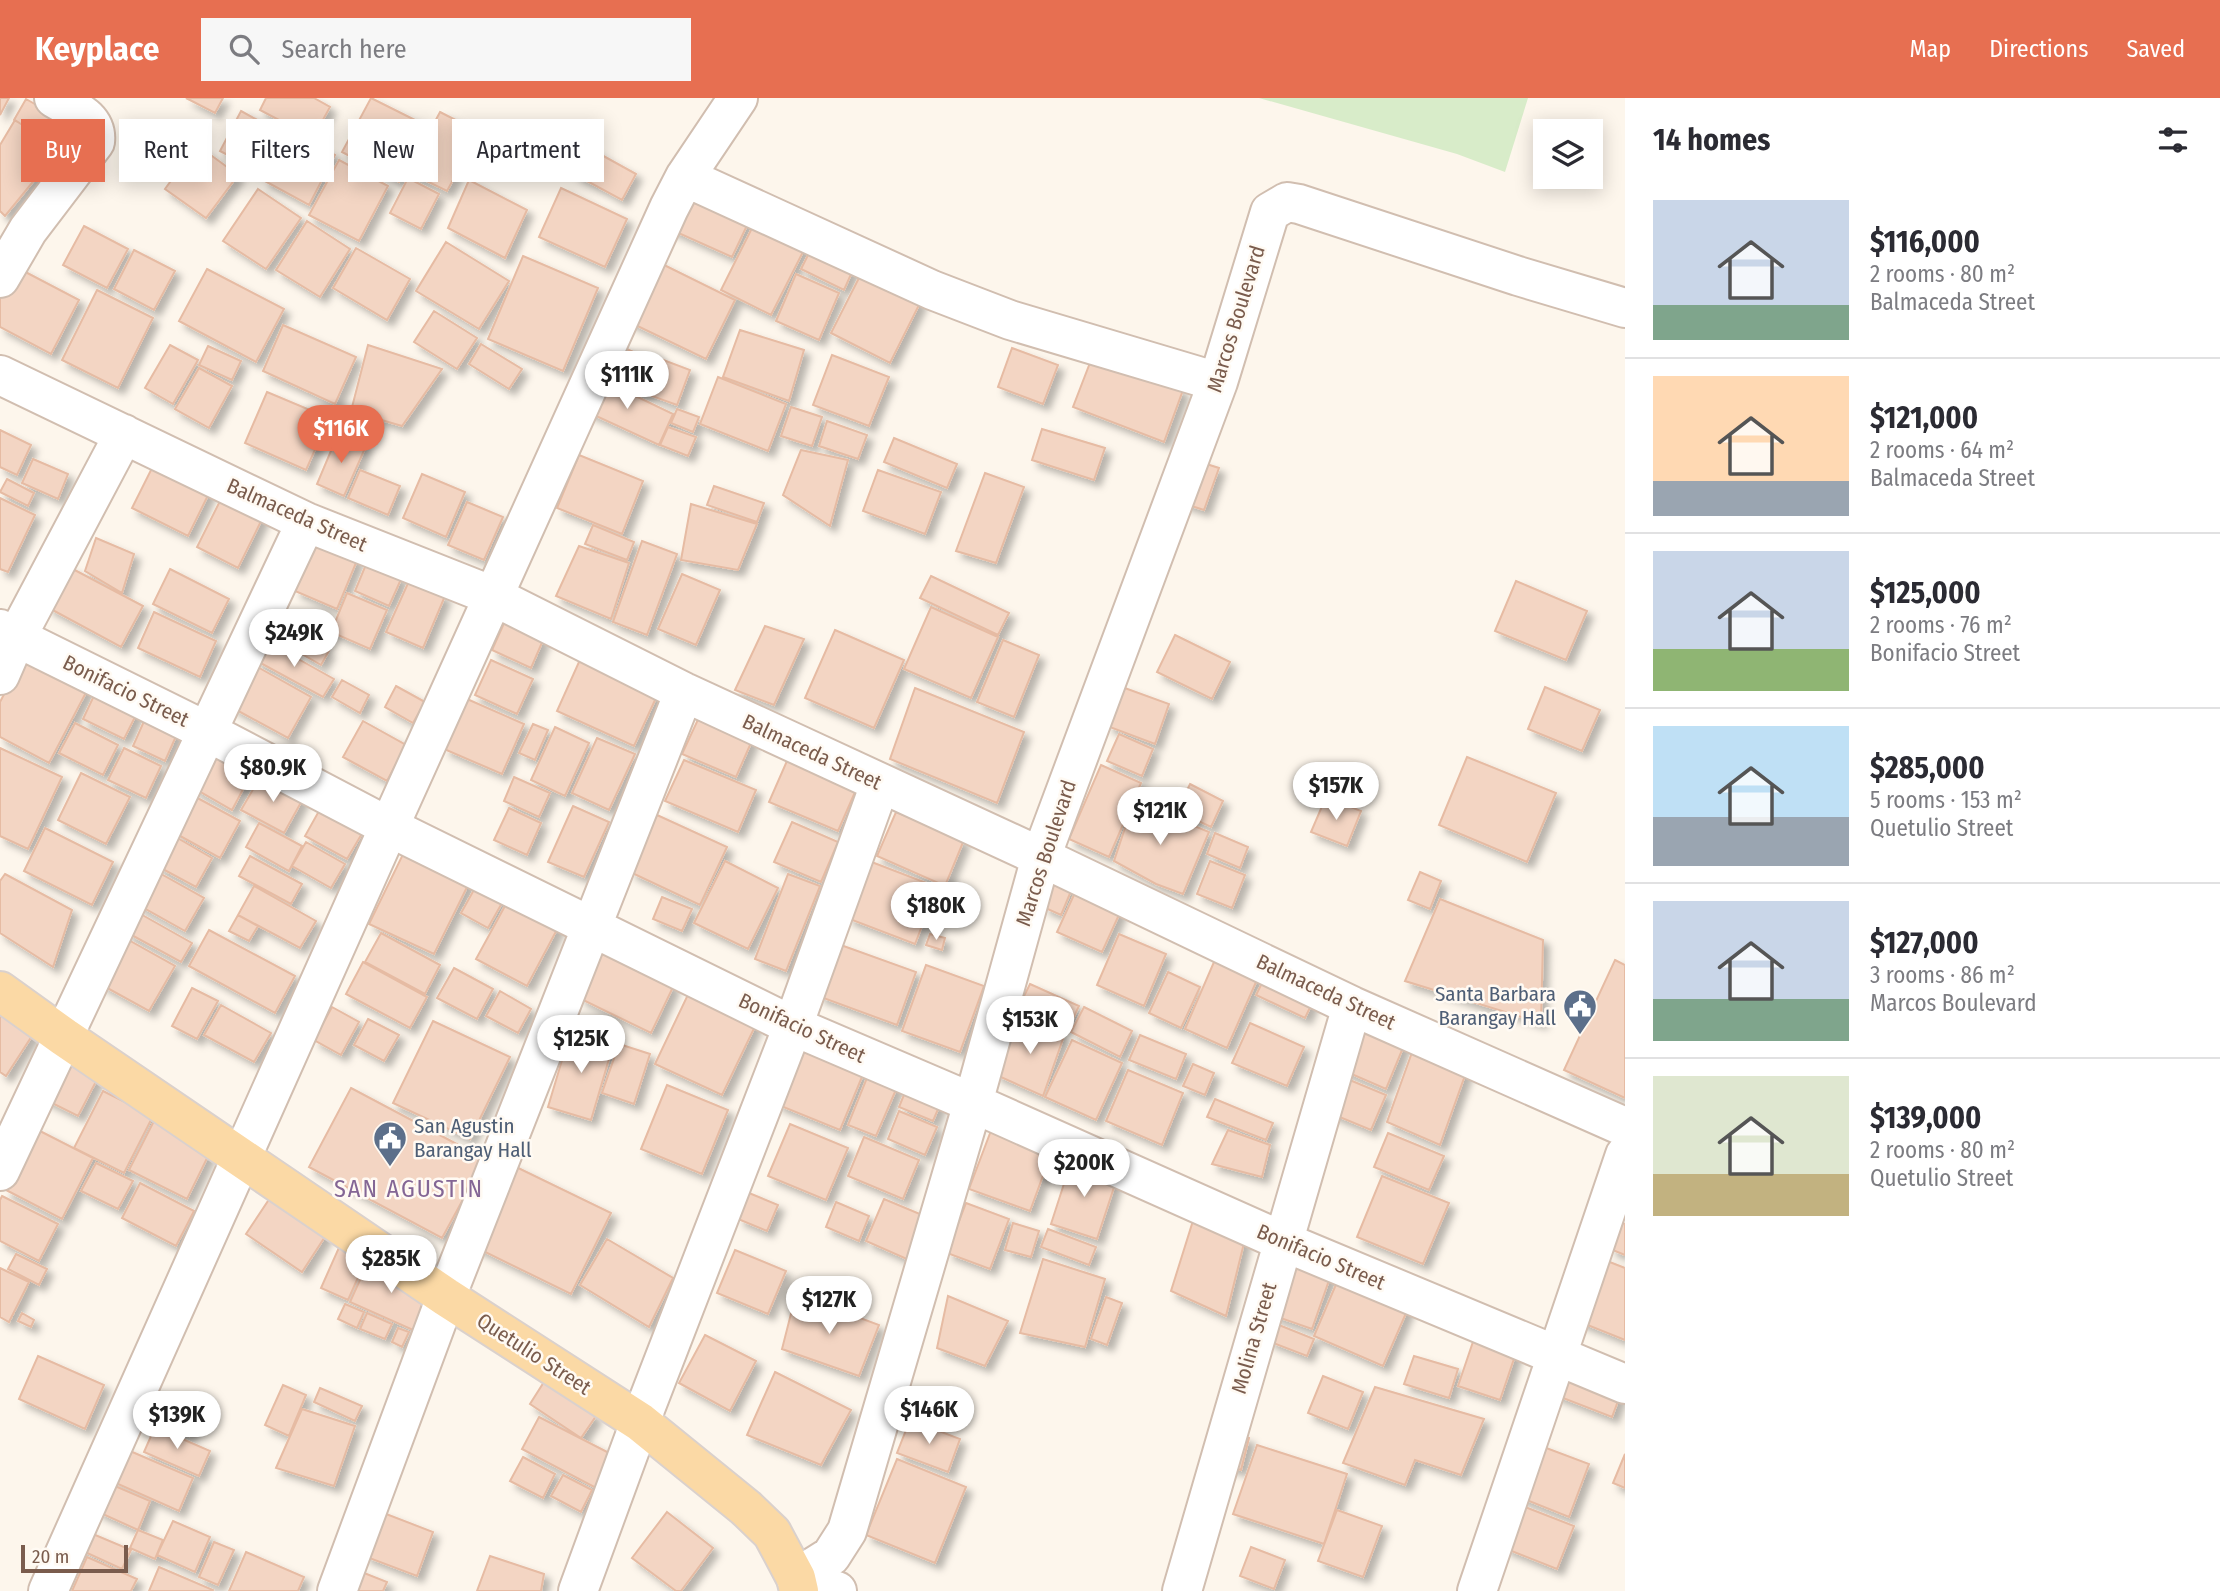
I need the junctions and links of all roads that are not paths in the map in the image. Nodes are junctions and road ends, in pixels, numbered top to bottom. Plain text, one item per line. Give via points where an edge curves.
1 (54, 98) edge
2 (738, 98) edge
3 (685, 177) junction
4 (4, 261) edge
5 (1625, 308) edge
6 (0, 375) edge
7 (1218, 382) junction
8 (124, 434) junction
9 (306, 522) junction
10 (493, 596) junction
11 (8, 634) edge
12 (0, 675) edge
13 (684, 692) junction
14 (206, 731) junction
15 (880, 784) junction
16 (389, 827) junction
17 (1041, 857) junction
18 (592, 927) junction
19 (0, 991) edge
20 (1352, 1006) junction
21 (793, 1026) junction
22 (64, 1037) junction
23 (973, 1103) junction
24 (1625, 1127) edge
25 (1625, 1154) edge
26 (241, 1158) junction
27 (0, 1171) edge
28 (1282, 1241) junction
29 (446, 1297) junction
30 (1556, 1354) junction
31 (1625, 1384) edge
32 (640, 1422) junction
33 (797, 1585) edge
34 (48, 1591) edge
35 (337, 1591) edge
36 (579, 1591) edge
37 (837, 1591) edge
38 (1182, 1591) edge
39 (1476, 1591) edge

1 - 4 street via 91,121 94,142
2 - 3 street
3 - 7 street via 1010,320
3 - 10 street
5 - 7 street, Marcos Boulevard via 1287,202 1270,212 1265,225
6 - 8 street, Balmaceda Street
7 - 17 street, Marcos Boulevard
8 - 9 street, Balmaceda Street
8 - 11 street
9 - 10 street, Balmaceda Street
9 - 14 street
10 - 13 street, Balmaceda Street
10 - 16 street
11 - 12 street
11 - 14 street, Bonifacio Street
13 - 15 street, Balmaceda Street
13 - 18 street
14 - 16 street, Bonifacio Street
14 - 22 street
15 - 17 street, Balmaceda Street
15 - 21 street
16 - 18 street, Bonifacio Street
16 - 26 street
17 - 20 street, Balmaceda Street
17 - 23 street, Marcos Boulevard
18 - 21 street, Bonifacio Street
18 - 29 street
19 - 22 main road, Quetulio Street
20 - 24 street, Balmaceda Street
20 - 28 street, Molina Street
21 - 23 street, Bonifacio Street
21 - 32 street
22 - 26 main road, Quetulio Street
22 - 27 street
23 - 28 street, Bonifacio Street
23 - 33 street, Marcos Boulevard via 847,1531 831,1556
25 - 30 street
26 - 29 main road, Quetulio Street
26 - 34 street
28 - 30 street, Bonifacio Street
28 - 38 street, Molina Street
29 - 32 main road, Quetulio Street
29 - 35 street
30 - 31 street, Bonifacio Street
30 - 39 street
32 - 33 main road, Quetulio Street via 772,1533
32 - 36 street
33 - 37 street

